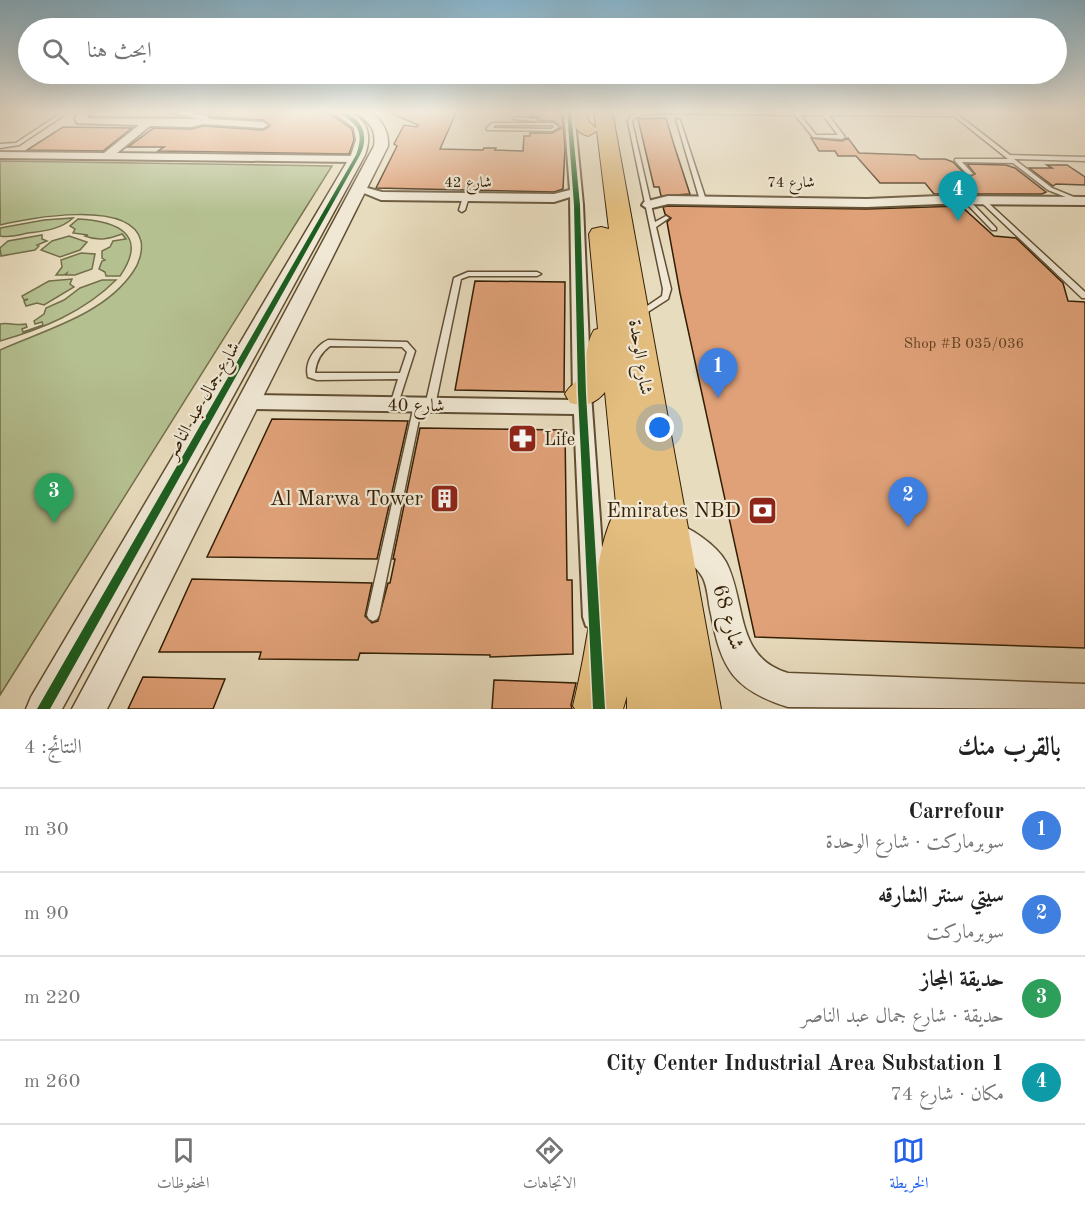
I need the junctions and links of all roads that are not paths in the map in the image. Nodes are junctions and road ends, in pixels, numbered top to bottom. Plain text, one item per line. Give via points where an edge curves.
1 (16, 144) edge
2 (122, 144) edge
3 (363, 144) edge
4 (379, 144) edge
5 (577, 144) edge
6 (584, 144) edge
7 (598, 144) edge
8 (624, 144) edge
9 (630, 144) edge
10 (682, 144) edge
11 (992, 144) edge
12 (0, 146) edge
13 (0, 155) edge
14 (107, 156) junction
15 (356, 159) junction
16 (1011, 159) junction
17 (1085, 159) edge
18 (970, 174) dead end
19 (629, 184) junction
20 (1053, 195) junction
21 (381, 196) junction
22 (465, 197) junction
23 (576, 198) junction
24 (966, 200) junction
25 (982, 200) junction
26 (692, 201) junction
27 (1006, 201) junction
28 (1084, 201) edge
29 (348, 202) junction
30 (908, 204) junction
31 (648, 205) junction
32 (992, 209) junction
33 (462, 210) dead end
34 (666, 218) dead end
35 (654, 226) junction
36 (993, 229) dead end
37 (303, 254) junction
38 (537, 274) dead end
39 (306, 294) junction
40 (1085, 296) edge
41 (623, 319) junction
42 (403, 376) junction
43 (583, 400) junction
44 (249, 402) junction
45 (394, 405) junction
46 (424, 405) junction
47 (652, 517) junction
48 (373, 615) dead end
49 (995, 697) junction
50 (1085, 701) edge
51 (599, 707) edge
52 (44, 709) edge
53 (89, 709) edge
54 (653, 709) edge
55 (695, 709) edge
56 (960, 709) edge

1 - 12 lane
2 - 14 street
3 - 15 street, شارع جمال عبد الناصر
4 - 29 street, شارع جمال عبد الناصر
5 - 23 street
6 - 41 highway, شارع الوحدة
7 - 19 highway, شارع الوحدة
8 - 19 highway
9 - 19 lane
10 - 26 lane
11 - 16 lane
13 - 14 street
14 - 15 street
15 - 29 street, شارع جمال عبد الناصر
16 - 17 lane
16 - 18 lane via 957,160
16 - 20 lane
19 - 26 street, شارع 74
19 - 31 lane
19 - 41 highway, شارع الوحدة
20 - 27 street, شارع 74
20 - 28 street, شارع 74
21 - 22 street, شارع 42
21 - 29 street, شارع 42
21 - 29 street, شارع 42
22 - 23 street, شارع 42
22 - 33 lane
23 - 43 street
24 - 25 street, شارع 74
24 - 30 street, شارع 74
24 - 36 lane
25 - 27 street, شارع 74
25 - 32 lane
26 - 30 street, شارع 74
26 - 30 street, شارع 74
26 - 31 street, شارع 74
27 - 32 lane
29 - 37 street, شارع جمال عبد الناصر
29 - 39 street, شارع جمال عبد الناصر
31 - 35 lane
32 - 40 lane
34 - 35 lane
35 - 41 lane via 665,297
37 - 39 street via 315,255 301,286
37 - 52 street, شارع جمال عبد الناصر
38 - 46 lane via 468,274 458,278
39 - 44 street, شارع جمال عبد الناصر
41 - 43 highway via 601,348 600,373
41 - 47 highway, شارع الوحدة
42 - 42 lane via 411,351 408,345 400,343 328,343 320,349 310,373 317,377
42 - 45 lane
43 - 46 street, شارع 40
43 - 51 street
44 - 45 street, شارع 40
44 - 53 street, شارع جمال عبد الناصر
45 - 46 street, شارع 40
46 - 48 lane
47 - 49 street, شارع 68 via 711,566 719,581 738,656 768,684 788,690
47 - 51 highway via 621,558
47 - 54 highway, شارع الوحدة
47 - 55 highway, شارع الوحدة
49 - 50 street, شارع 68
49 - 56 street

